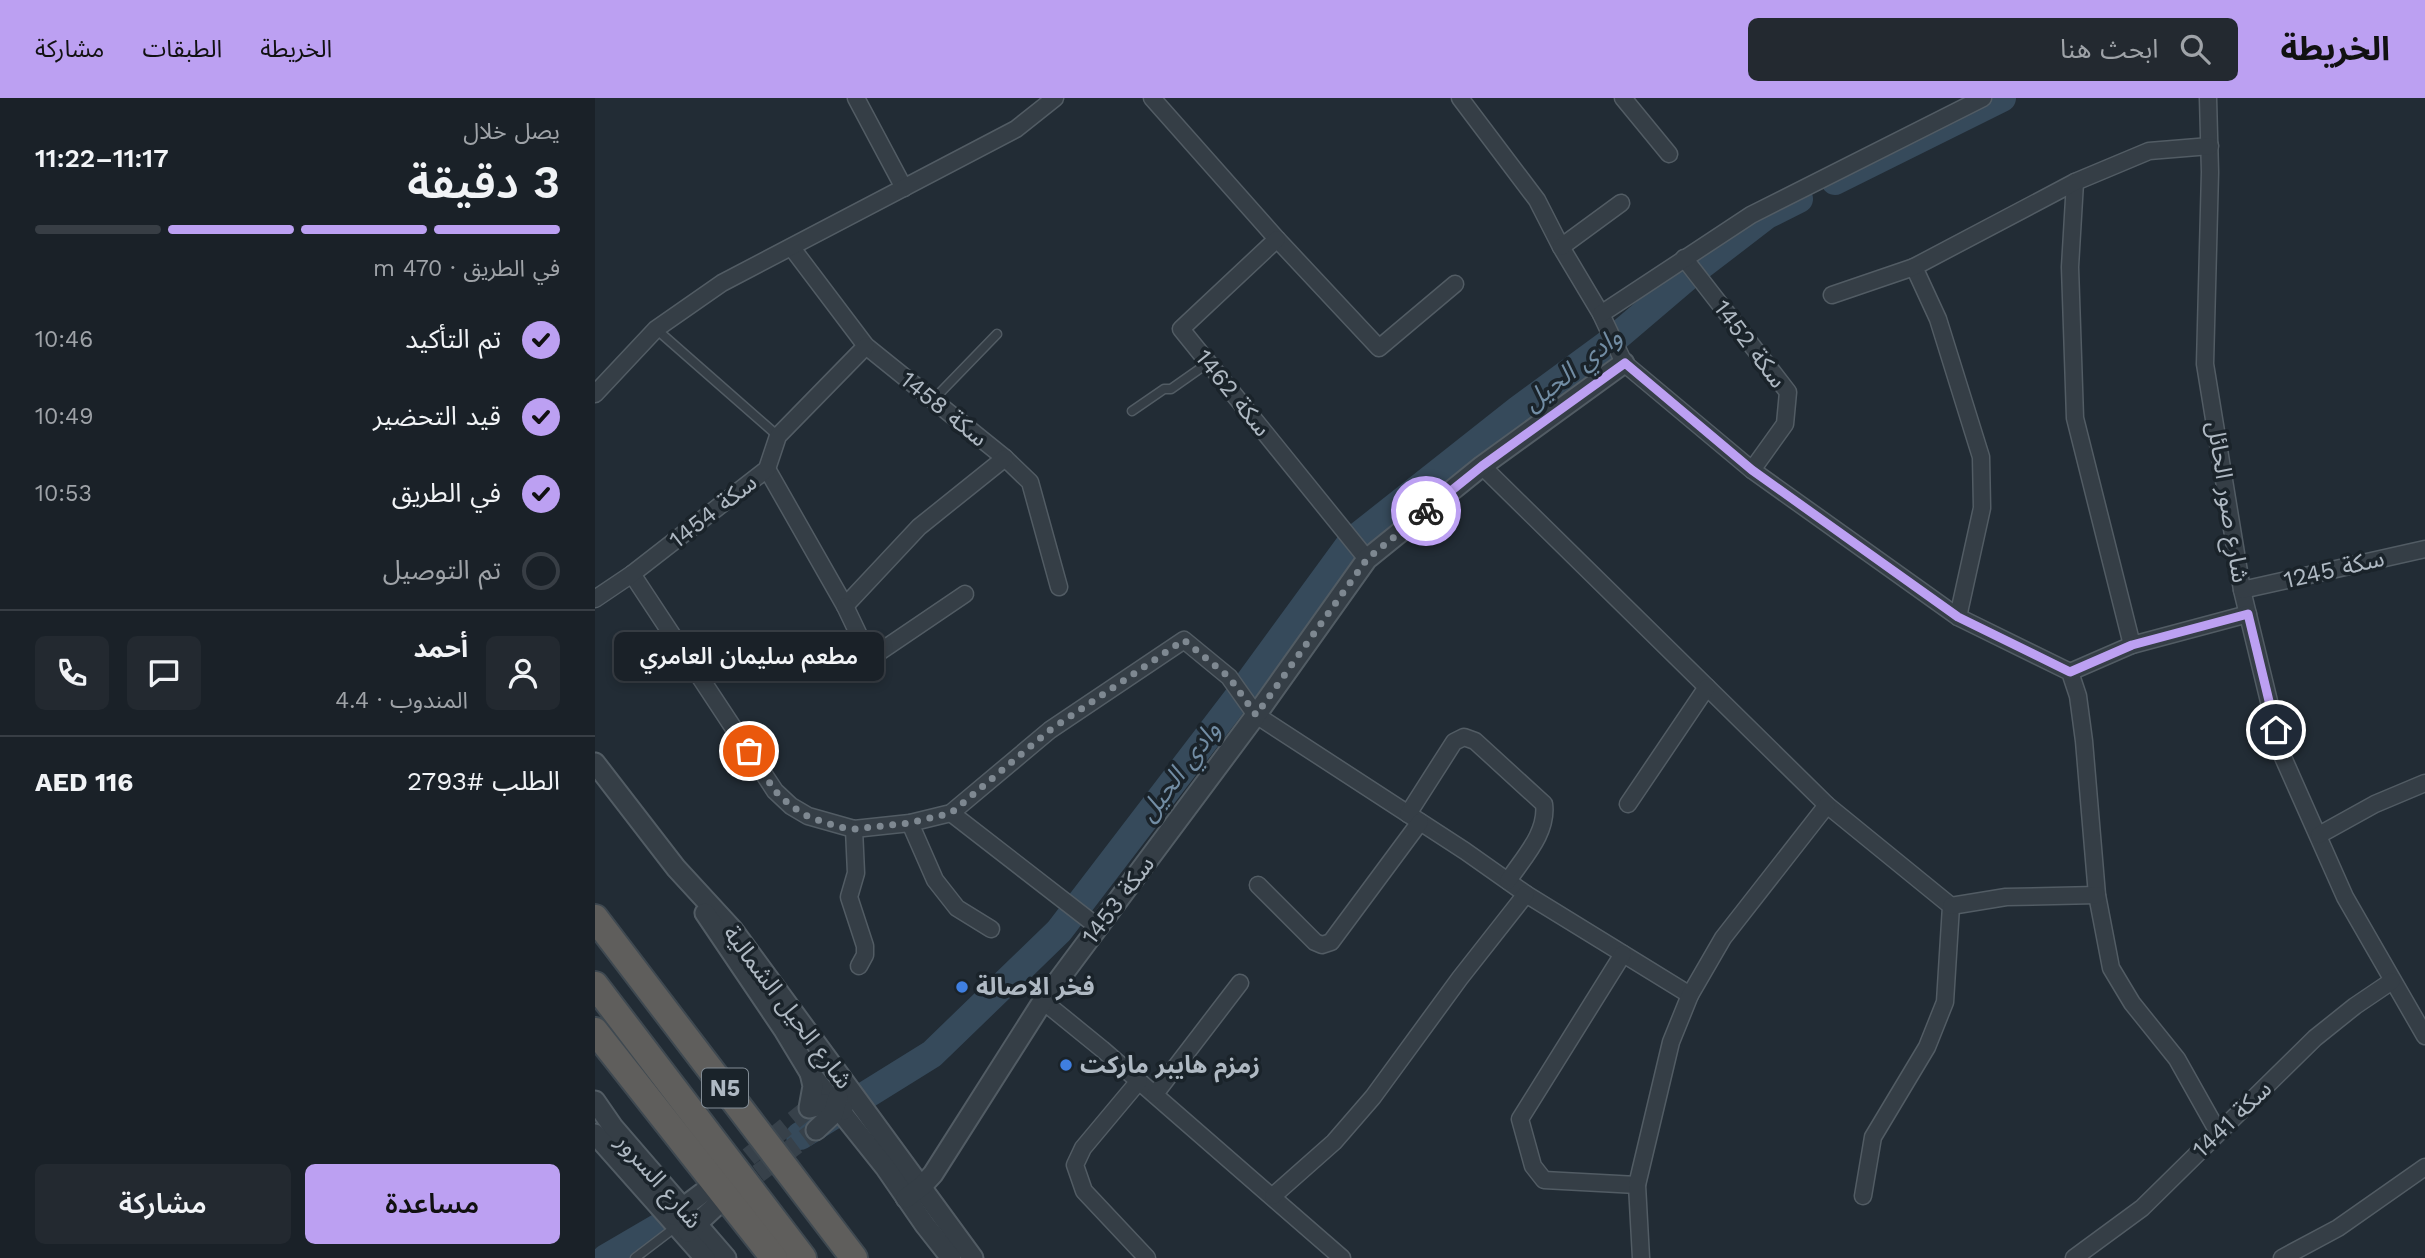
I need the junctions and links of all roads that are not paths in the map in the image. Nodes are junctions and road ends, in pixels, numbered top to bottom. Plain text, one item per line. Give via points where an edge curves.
1 (856, 98) edge
2 (1055, 98) edge
3 (1152, 98) edge
4 (1460, 98) edge
5 (1623, 98) edge
6 (1983, 98) edge
7 (2209, 98) edge
8 (2210, 146) junction
9 (1669, 154) dead end
10 (2075, 182) junction
11 (904, 188) junction
12 (1621, 203) dead end
13 (1276, 239) junction
14 (1561, 247) junction
15 (792, 248) junction
16 (1684, 258) junction
17 (1914, 267) junction
18 (1455, 284) dead end
19 (1832, 295) dead end
20 (1601, 314) junction
21 (656, 329) junction
22 (997, 334) dead end
23 (866, 346) junction
24 (1208, 363) junction
25 (1625, 363) junction
26 (595, 394) edge
27 (933, 400) junction
28 (1132, 411) dead end
29 (778, 436) junction
30 (1005, 458) junction
31 (1482, 466) junction
32 (768, 469) junction
33 (1752, 470) junction
34 (2425, 549) edge
35 (1367, 559) junction
36 (632, 574) junction
37 (1059, 587) dead end
38 (2242, 590) junction
39 (965, 594) dead end
40 (595, 599) edge
41 (845, 606) junction
42 (2248, 614) junction
43 (1958, 617) junction
44 (2132, 645) junction
45 (2070, 672) junction
46 (1707, 687) junction
47 (1256, 715) junction
48 (595, 762) edge
49 (2425, 783) edge
50 (1628, 804) dead end
51 (1826, 805) junction
52 (951, 813) junction
53 (1414, 818) junction
54 (909, 823) junction
55 (854, 829) junction
56 (2319, 835) junction
57 (676, 868) junction
58 (1508, 881) junction
59 (1258, 885) dead end
60 (1526, 894) junction
61 (2097, 895) junction
62 (1951, 906) junction
63 (596, 919) edge
64 (1098, 926) junction
65 (991, 929) dead end
66 (1623, 954) junction
67 (859, 966) dead end
68 (2392, 981) junction
69 (1240, 983) dead end
70 (595, 985) edge
71 (1690, 995) junction
72 (1043, 1001) junction
73 (595, 1031) edge
74 (2425, 1036) edge
75 (834, 1070) junction
76 (810, 1073) junction
77 (1139, 1081) junction
78 (1155, 1094) junction
79 (595, 1101) edge
80 (836, 1106) junction
81 (855, 1128) junction
82 (2218, 1132) junction
83 (600, 1135) edge
84 (893, 1149) junction
85 (2425, 1167) edge
86 (1637, 1185) junction
87 (922, 1186) junction
88 (713, 1196) tunnel mouth
89 (1273, 1196) junction
90 (1863, 1196) dead end
91 (906, 1198) junction
92 (682, 1222) junction
93 (635, 1258) edge
94 (705, 1258) edge
95 (726, 1258) edge
96 (774, 1258) edge
97 (803, 1258) edge
98 (854, 1258) edge
99 (951, 1258) edge
100 (973, 1258) edge
101 (1147, 1258) edge
102 (1342, 1258) edge
103 (1641, 1258) edge
104 (2074, 1258) edge
105 (2284, 1258) edge

1 - 11 street
2 - 11 street via 1016,129
3 - 13 street
4 - 14 street via 1537,200
5 - 9 street
6 - 16 street via 1751,215
7 - 8 street, شارع صور الحائل
8 - 10 street via 2149,150
8 - 38 street, شارع صور الحائل via 2205,364
10 - 17 street
10 - 44 street via 2070,267 2075,418
11 - 15 street
12 - 14 street
13 - 18 street via 1379,348
13 - 24 street, سكة 1462 via 1181,329
14 - 20 street
15 - 21 street via 722,283
15 - 23 street, سكة 1458
16 - 20 street
16 - 33 street, سكة 1452 via 1788,392 1785,424
17 - 19 street
17 - 43 street via 1938,319 1982,457 1982,508
20 - 25 street
21 - 26 street
21 - 29 lane
22 - 27 lane
23 - 27 street, سكة 1458
23 - 29 street, سكة 1454
24 - 28 lane
24 - 35 street, سكة 1462
25 - 31 street, سكة 1453
25 - 33 street
27 - 30 street, سكة 1458
29 - 32 street, سكة 1454
30 - 37 street, سكة 1458 via 1030,482
30 - 41 street via 919,527
31 - 35 street, سكة 1453
31 - 46 street
32 - 36 street, سكة 1454
32 - 41 street
33 - 43 street
34 - 38 street, سكة 1245
35 - 47 street, سكة 1453
36 - 40 street, سكة 1454
36 - 55 street via 775,791 809,817
38 - 42 street, شارع صور الحائل
39 - 41 street via 870,654
42 - 44 street
42 - 56 street, شارع صور الحائل via 2282,755
43 - 45 street
44 - 45 street
45 - 61 street via 2084,741
46 - 50 street
46 - 51 street
47 - 52 street via 1229,677 1184,640 1050,730
47 - 53 street
47 - 64 street, سكة 1453
48 - 57 street, شارع الحيل الشمالية
49 - 56 street
51 - 62 street
51 - 71 street via 1723,938
52 - 54 street
52 - 64 street
53 - 58 street
53 - 58 street via 1454,742 1464,737 1475,741 1544,804 1546,818 1541,831
53 - 59 street via 1331,942 1315,942
54 - 55 street
54 - 65 street via 935,880 957,908
55 - 67 street via 856,873 849,897 865,946
56 - 68 street, شارع صور الحائل via 2345,897
57 - 75 street, شارع الحيل الشمالية via 733,930
57 - 76 street
58 - 60 street
60 - 66 street
60 - 89 street via 1373,1097 1334,1142
61 - 62 street via 2006,897
61 - 82 street via 2111,968 2132,1003 2177,1059
62 - 90 street via 1945,1002 1927,1047 1873,1137
63 - 98 highway, N5
64 - 72 street, سكة 1453
66 - 71 street
66 - 86 street via 1520,1119 1533,1166 1543,1180
68 - 74 street, شارع صور الحائل
68 - 82 street, سكة 1441 via 2315,1038
69 - 78 street
70 - 97 highway, N5
71 - 86 street via 1671,1042
72 - 77 street
72 - 87 street, سكة 1453
73 - 96 highway
75 - 80 street via 840,1091
75 - 84 street, شارع الحيل الشمالية
76 - 80 street
76 - 80 street via 809,1108
77 - 78 street
77 - 101 street via 1083,1148 1075,1166 1084,1191
78 - 89 street
79 - 83 street, شارع السرور
80 - 81 street
80 - 81 street via 816,1130 830,1125
80 - 84 street
81 - 91 street
82 - 104 street, سكة 1441 via 2142,1208
83 - 92 street, شارع السرور
84 - 87 street, شارع الحيل الشمالية
85 - 105 street via 2338,1228
86 - 103 street
87 - 91 street, سكة 1453
87 - 100 street, شارع الحيل الشمالية
88 - 92 street
89 - 102 street
91 - 99 street
92 - 93 lane
92 - 94 street, شارع السرور
92 - 95 street, شارع السرور

